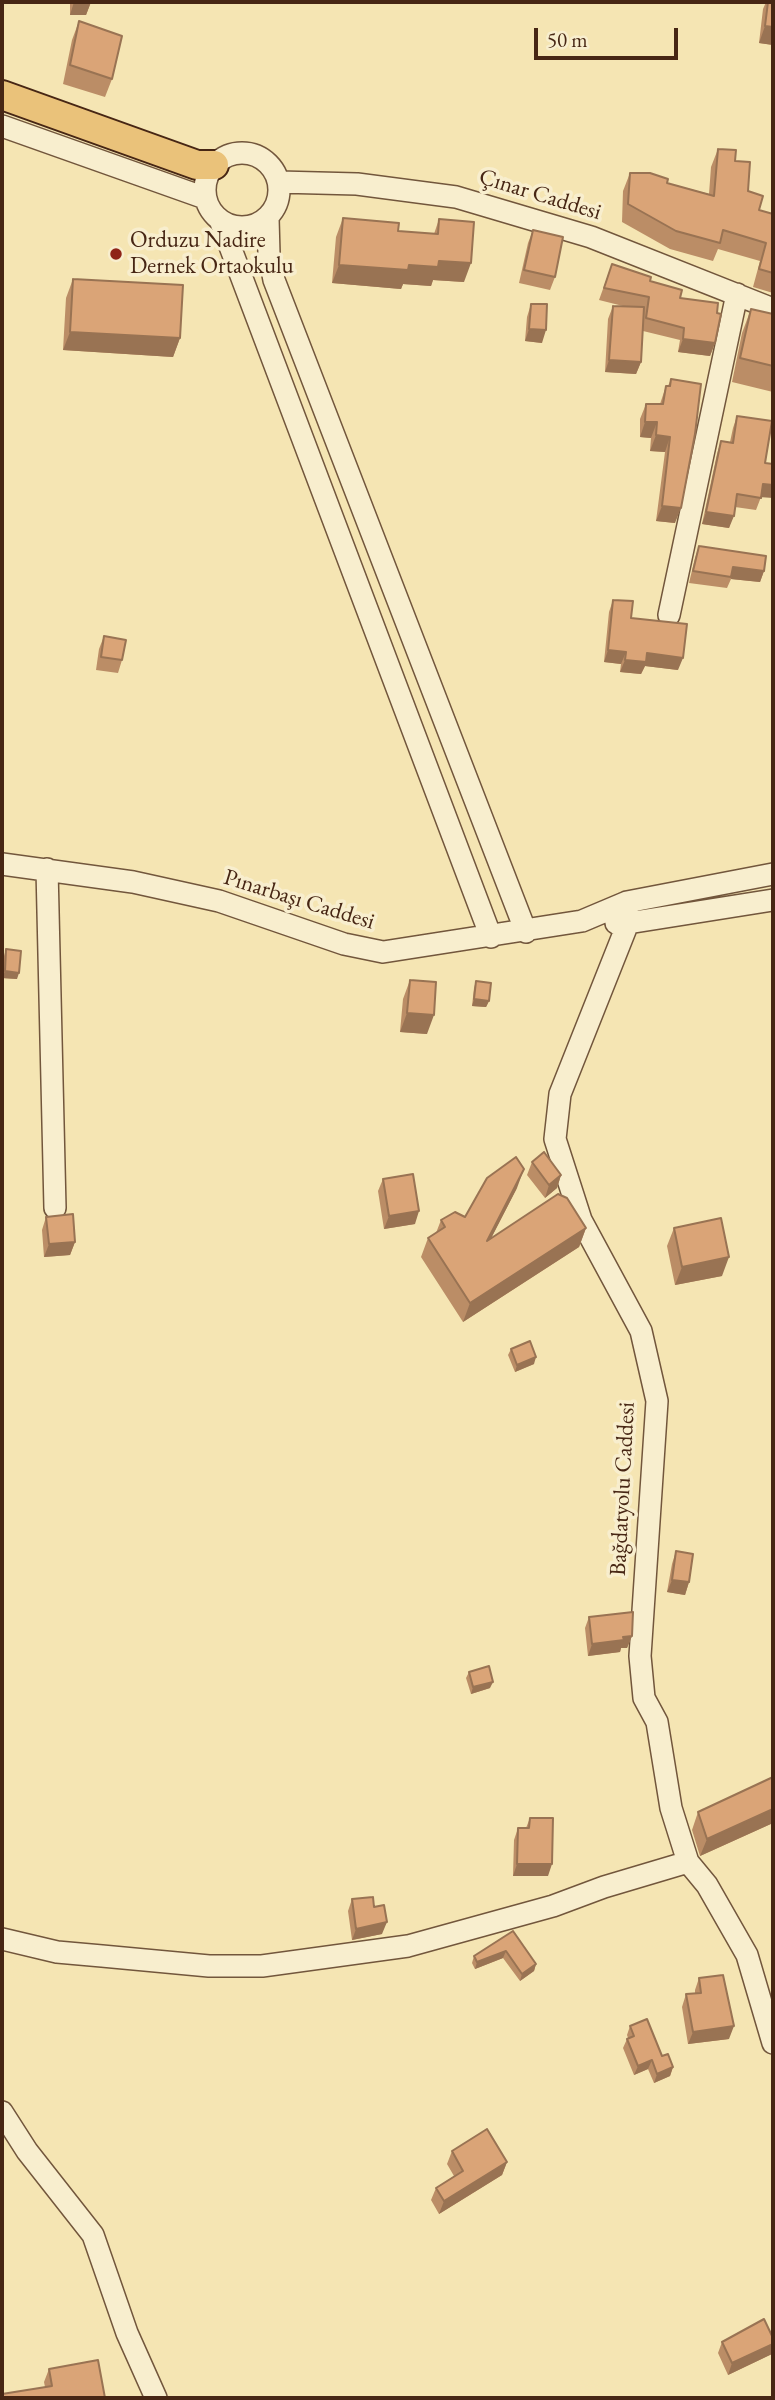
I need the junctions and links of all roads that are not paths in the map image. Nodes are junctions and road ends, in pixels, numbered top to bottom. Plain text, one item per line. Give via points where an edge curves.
1 (2, 95) edge
2 (2, 126) edge
3 (214, 165) junction
4 (279, 182) junction
5 (205, 198) junction
6 (268, 218) junction
7 (219, 220) junction
8 (737, 294) junction
9 (773, 309) edge
10 (669, 615) dead end
11 (2, 864) edge
12 (47, 869) junction
13 (773, 874) edge
14 (773, 900) edge
15 (628, 913) junction
16 (526, 932) junction
17 (491, 937) junction
18 (55, 1208) dead end
19 (688, 1862) junction
20 (2, 1939) edge
21 (773, 2043) edge
22 (2, 2112) edge
23 (156, 2398) edge

1 - 3 main road via 197,165
2 - 5 street
3 - 4 street via 234,153 257,155 268,162
3 - 5 street
4 - 6 street via 280,195
4 - 8 street, Çınar Caddesi via 357,184 456,197 591,237
5 - 7 street
6 - 7 street via 244,228
6 - 16 street via 274,280
7 - 17 street
8 - 9 street, Çınar Caddesi
8 - 10 street
11 - 12 street, Pınarbaşı Caddesi
12 - 17 street, Pınarbaşı Caddesi via 219,901 365,950 414,950
12 - 18 street
13 - 15 street, Pınarbaşı Caddesi
14 - 15 street, Pınarbaşı Caddesi
15 - 16 street, Pınarbaşı Caddesi
15 - 19 street, Bağdatyolu Caddesi via 560,1094 555,1139 581,1220 640,1331 655,1391 640,1656 644,1698 657,1722 671,1808
16 - 17 street, Pınarbaşı Caddesi
19 - 20 street via 408,1946 274,1965 235,1967 57,1952
19 - 21 street, Bağdatyolu Caddesi via 707,1885 747,1955
22 - 23 street via 93,2235 127,2333

